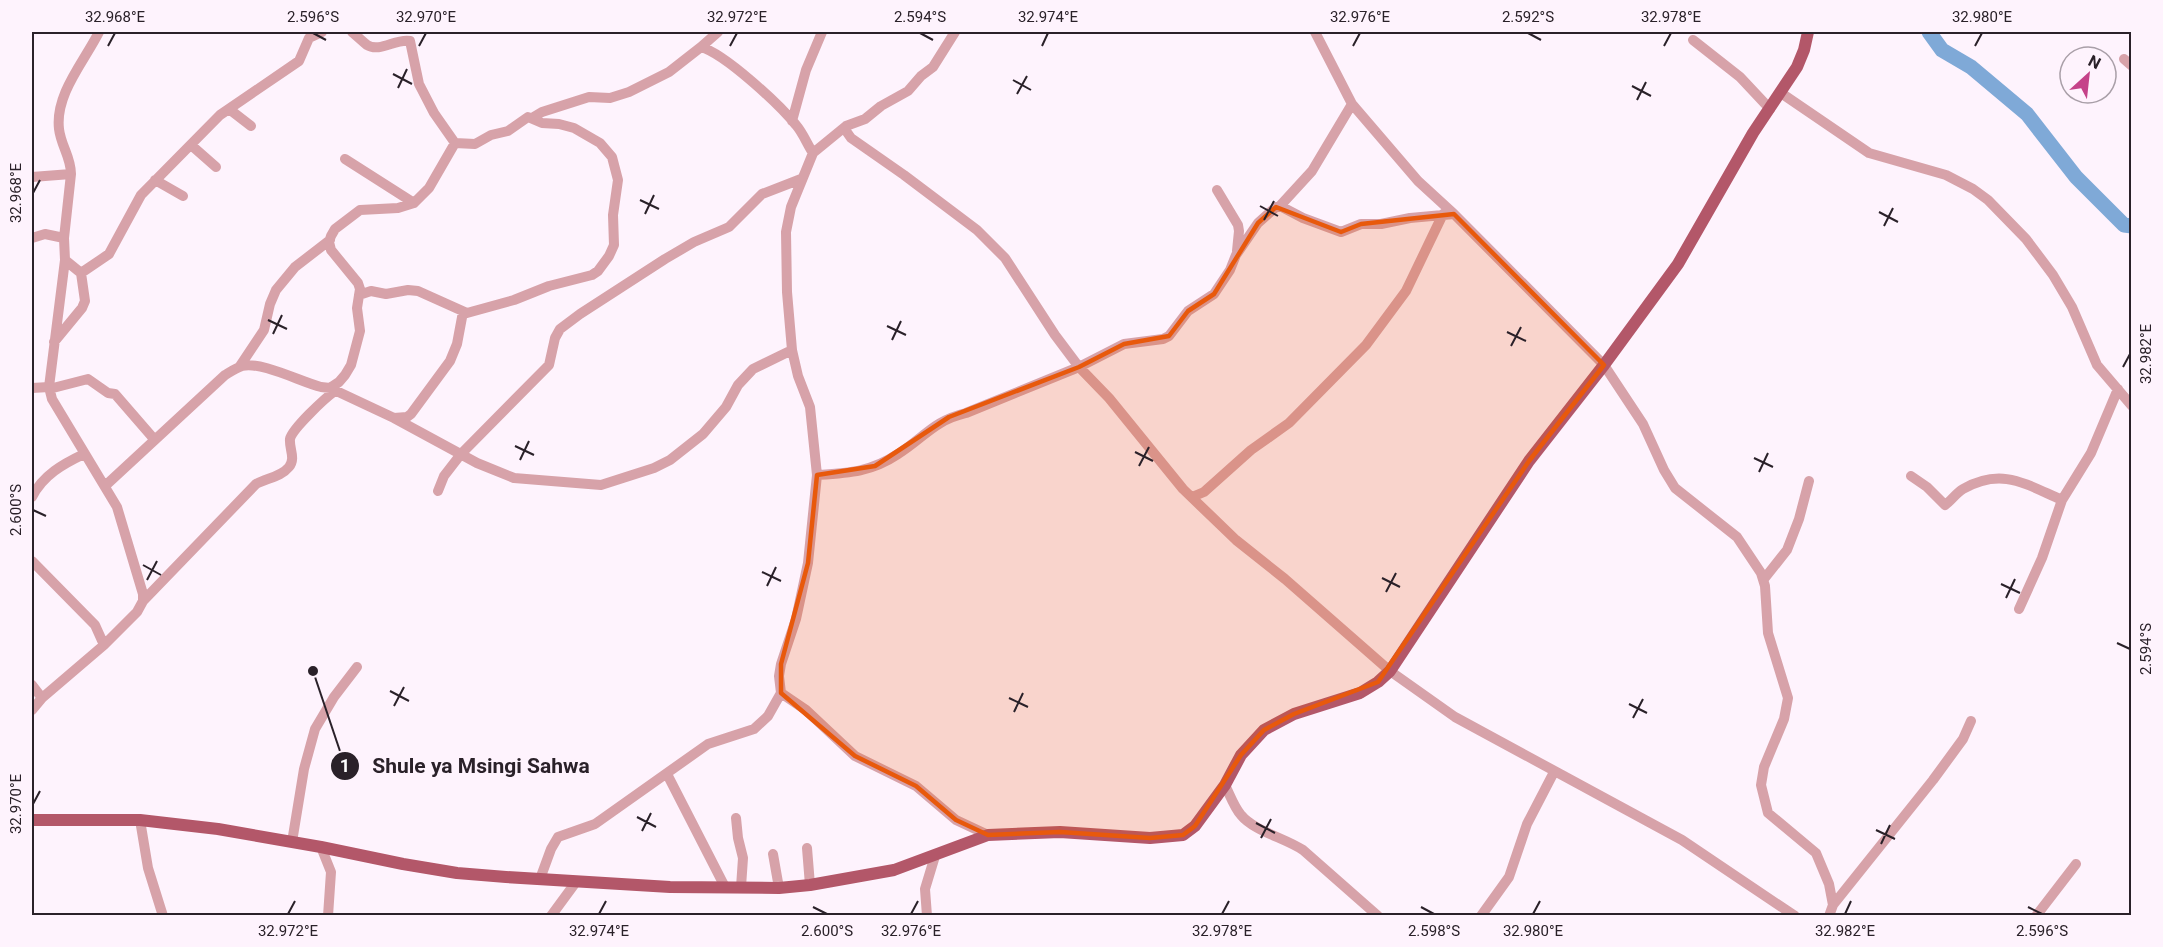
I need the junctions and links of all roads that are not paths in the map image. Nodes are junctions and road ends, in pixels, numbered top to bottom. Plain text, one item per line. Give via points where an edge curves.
1 (99, 32) edge
2 (322, 32) edge
3 (352, 32) edge
4 (718, 32) edge
5 (822, 32) edge
6 (955, 32) edge
7 (1315, 32) edge
8 (1808, 32) edge
9 (1693, 39) dead end
10 (701, 46) junction
11 (1782, 93) junction
12 (1352, 104) junction
13 (229, 109) junction
14 (1770, 110) junction
15 (532, 118) junction
16 (792, 121) junction
17 (251, 126) dead end
18 (844, 128) junction
19 (455, 143) junction
20 (191, 146) junction
21 (813, 153) junction
22 (345, 159) dead end
23 (216, 167) dead end
24 (71, 174) junction
25 (32, 177) edge
26 (801, 179) junction
27 (155, 180) junction
28 (1217, 190) dead end
29 (183, 196) dead end
30 (414, 203) junction
31 (1276, 207) junction
32 (1448, 214) junction
33 (64, 237) junction
34 (32, 238) edge
35 (330, 240) junction
36 (1236, 255) junction
37 (65, 260) junction
38 (81, 273) junction
39 (359, 295) junction
40 (463, 312) junction
41 (54, 342) junction
42 (792, 350) junction
43 (1604, 365) junction
44 (240, 366) junction
45 (1079, 367) junction
46 (32, 388) edge
47 (49, 388) junction
48 (333, 389) junction
49 (2118, 389) junction
50 (2132, 406) edge
51 (394, 418) junction
52 (154, 440) junction
53 (84, 454) junction
54 (461, 454) junction
55 (817, 475) junction
56 (1911, 476) dead end
57 (1809, 481) dead end
58 (105, 486) junction
59 (438, 491) dead end
60 (32, 497) edge
61 (1192, 497) junction
62 (2062, 500) junction
63 (32, 561) edge
64 (1764, 579) junction
65 (143, 601) junction
66 (2019, 609) dead end
67 (104, 645) junction
68 (357, 667) dead end
69 (1390, 671) junction
70 (32, 685) edge
71 (780, 693) junction
72 (42, 698) junction
73 (32, 710) edge
74 (1971, 721) dead end
75 (1554, 772) junction
76 (667, 774) junction
77 (1225, 785) junction
78 (736, 818) dead end
79 (32, 820) edge
80 (140, 820) junction
81 (988, 836) junction
82 (292, 842) junction
83 (321, 847) junction
84 (807, 848) dead end
85 (773, 854) dead end
86 (934, 856) junction
87 (2076, 864) dead end
88 (540, 879) junction
89 (576, 882) junction
90 (810, 885) junction
91 (725, 887) junction
92 (741, 887) junction
93 (779, 888) junction
94 (1831, 910) edge
95 (163, 915) edge
96 (328, 915) edge
97 (551, 915) edge
98 (927, 915) edge
99 (1378, 915) edge
100 (1481, 915) edge
101 (1795, 915) edge
102 (2036, 915) edge

1 - 24 street via 74,74 59,118
2 - 13 street via 309,38 299,61
3 - 19 street via 372,47 410,41 418,84
4 - 10 street
5 - 16 street via 806,70
6 - 18 street via 933,68 908,91
7 - 12 street
8 - 11 main road via 1804,51
9 - 14 street via 1740,77
10 - 15 street via 669,72 629,92 610,99 589,97
10 - 16 street via 723,58
11 - 14 main road
11 - 49 street via 1869,153 1946,175 1988,200 2026,239 2053,275 2072,307 2097,365
12 - 31 street via 1312,171
12 - 32 street
13 - 17 street
13 - 20 street
14 - 43 main road via 1678,264
15 - 19 street via 476,144
15 - 40 street via 585,133 612,157 618,180 614,244 592,274
16 - 21 street
18 - 21 street
18 - 45 street via 851,138 985,238 1005,258
19 - 30 street via 429,188
20 - 23 street
20 - 27 street
21 - 26 street
22 - 30 street
24 - 25 street
24 - 33 street
26 - 42 street via 786,232
26 - 54 street via 762,194 729,227 665,258 560,329 549,365
27 - 29 street
27 - 38 street via 141,195 114,248
28 - 36 street via 1238,225
30 - 35 street via 360,210 335,229
31 - 32 street via 1341,232 1361,224
31 - 36 street via 1258,223
32 - 43 street
32 - 61 street via 1406,291 1366,345 1289,423
33 - 34 street via 45,234
33 - 37 street
35 - 39 street via 331,250 357,279
35 - 44 street via 295,267 276,290 264,330
36 - 45 street via 1214,294 1188,311 1169,336 1124,344
37 - 38 street
37 - 41 street
38 - 41 street via 85,301
39 - 40 street via 371,291 418,291
39 - 48 street via 359,338 351,365
40 - 51 street via 448,366 411,414
41 - 47 street
42 - 54 street via 753,369 703,434 670,460 613,482 514,478
42 - 55 street via 810,406
43 - 64 street via 1643,424 1675,488 1737,537
43 - 69 main road via 1529,461
44 - 48 street via 260,367
44 - 52 street
45 - 55 street via 949,417 875,466
45 - 61 street
46 - 47 street
47 - 52 street via 91,380 115,394
47 - 53 street
48 - 51 street
48 - 65 street via 294,430 291,465 256,484
49 - 50 street
49 - 62 street via 2091,453
51 - 54 street
52 - 58 street
53 - 58 street
53 - 60 street via 45,478
54 - 59 street
55 - 71 street via 808,563 781,664
56 - 62 street via 1945,505 1960,491 1999,477
57 - 64 street via 1786,550
58 - 65 street via 117,507
61 - 69 street via 1236,540
62 - 66 street
63 - 67 street via 95,625
64 - 94 street via 1768,633 1788,698 1761,785 1768,813 1816,853 1829,884
65 - 67 street
67 - 72 street
68 - 82 street via 315,729
69 - 75 street via 1455,717
69 - 77 main road via 1360,693 1294,714 1264,730 1241,755
70 - 72 street
71 - 76 street via 768,716 754,729 708,744
71 - 81 street via 806,710 855,756 916,786 956,820
72 - 73 street
74 - 94 street via 1963,739 1933,780
75 - 100 street via 1527,824 1509,877
75 - 101 street via 1682,840
76 - 88 street via 595,824 558,837
76 - 91 street
77 - 81 main road via 1195,826 1174,837 1060,832
77 - 99 street via 1238,813 1248,822 1303,850
78 - 92 street via 743,858
79 - 80 main road
80 - 82 main road
80 - 95 street via 148,868
81 - 86 main road
82 - 83 main road
83 - 88 main road via 457,873
83 - 96 street via 331,872
84 - 90 street
85 - 93 street
86 - 90 main road via 894,870
86 - 98 street via 925,889
87 - 102 street
88 - 89 main road
89 - 91 main road
89 - 97 street
90 - 93 main road
91 - 92 main road
92 - 93 main road

